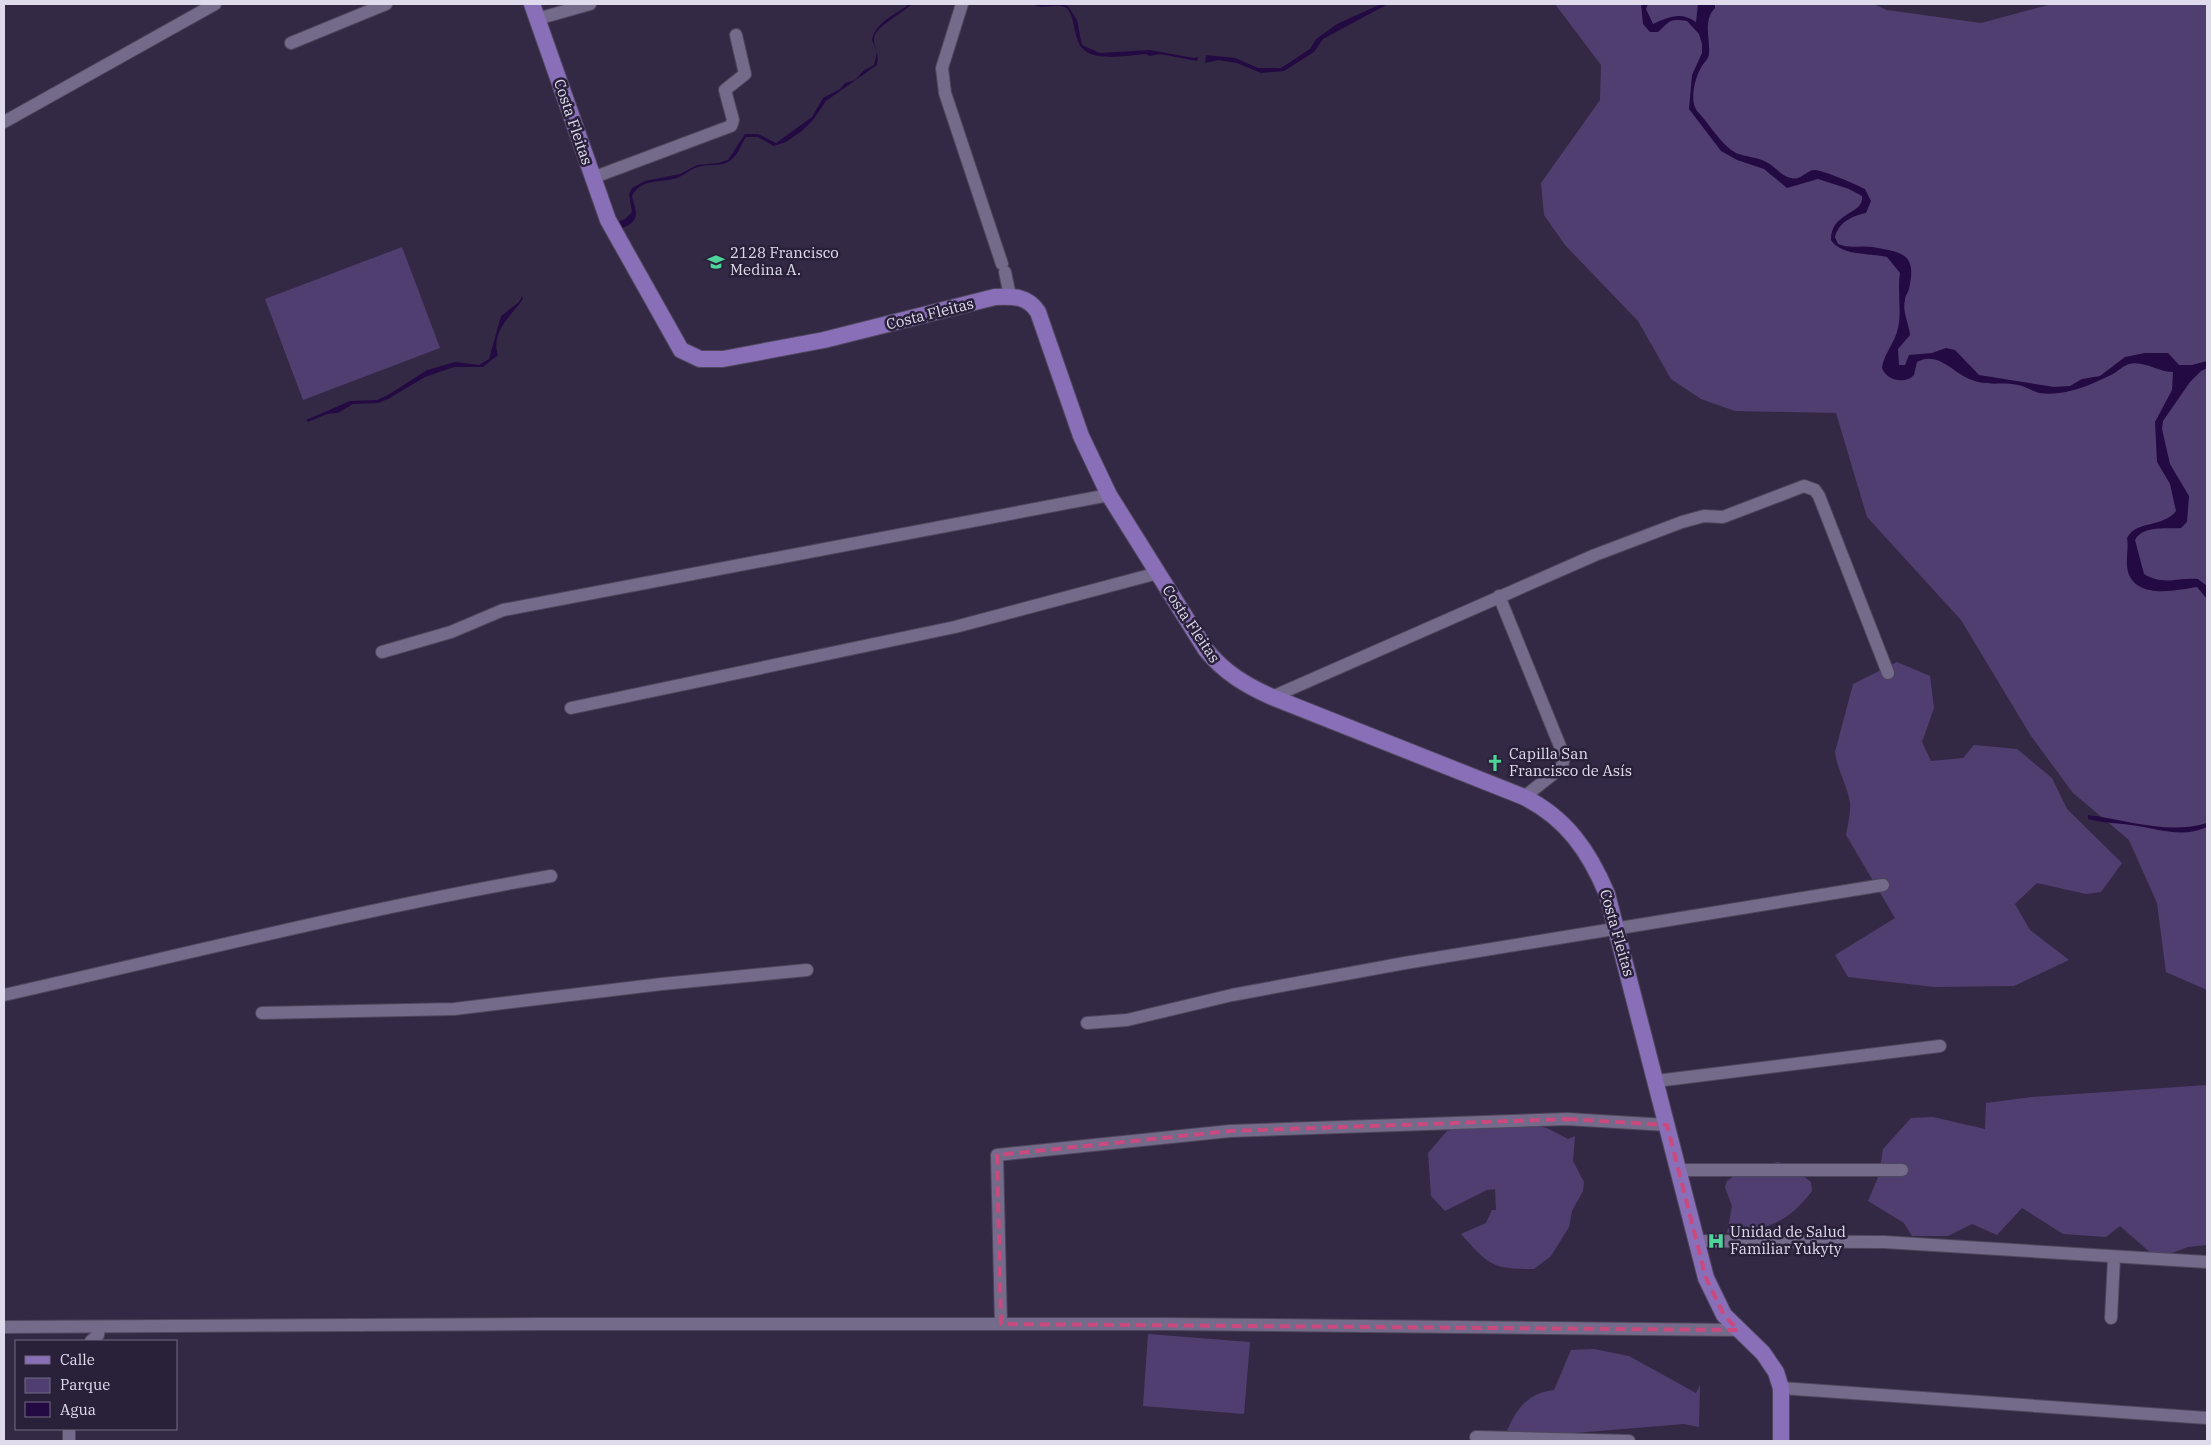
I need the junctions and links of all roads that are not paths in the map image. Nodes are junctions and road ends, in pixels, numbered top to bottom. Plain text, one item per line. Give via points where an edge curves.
1 (215, 4) edge
2 (386, 4) edge
3 (532, 4) edge
4 (590, 4) edge
5 (962, 4) edge
6 (537, 20) junction
7 (736, 35) dead end
8 (291, 43) dead end
9 (4, 122) edge
10 (592, 178) junction
11 (1010, 296) junction
12 (1109, 496) junction
13 (1158, 573) junction
14 (1499, 596) junction
15 (382, 652) dead end
16 (1888, 673) dead end
17 (1272, 697) junction
18 (571, 708) dead end
19 (1524, 797) junction
20 (551, 876) dead end
21 (1883, 885) dead end
22 (1617, 930) junction
23 (807, 970) dead end
24 (4, 994) edge
25 (262, 1013) dead end
26 (1087, 1023) dead end
27 (1940, 1046) dead end
28 (1656, 1081) junction
29 (1667, 1125) junction
30 (1678, 1170) junction
31 (1902, 1170) dead end
32 (1696, 1241) junction
33 (2114, 1258) junction
34 (2207, 1262) edge
35 (2111, 1318) dead end
36 (1001, 1324) junction
37 (4, 1327) edge
38 (99, 1327) junction
39 (1738, 1330) junction
40 (92, 1340) edge
41 (1781, 1388) junction
42 (2207, 1418) edge
43 (1476, 1437) dead end
44 (1629, 1441) edge
45 (1780, 1441) edge

1 - 9 street
2 - 8 street
3 - 6 main road, Costa Fleitas
4 - 6 street
5 - 11 street via 942,68 945,93 1004,268
6 - 10 main road, Costa Fleitas
7 - 10 street via 745,74 725,90 731,126
10 - 11 main road, Costa Fleitas via 608,220 672,337 682,350 700,359 723,359 815,341
11 - 12 main road, Costa Fleitas via 1029,302 1038,312 1081,436
12 - 13 main road, Costa Fleitas
12 - 15 street via 503,610 451,632
13 - 17 main road, Costa Fleitas via 1220,667 1246,685
13 - 18 street via 955,626
14 - 16 street via 1682,522 1704,516 1723,517 1804,486 1815,490 1819,496
14 - 17 street
14 - 19 street via 1564,756 1562,767
17 - 19 main road, Costa Fleitas
19 - 22 main road, Costa Fleitas via 1556,816 1575,838 1601,879
20 - 24 street via 388,906
21 - 22 street
22 - 26 street via 1405,963 1232,995 1127,1020
22 - 28 main road, Costa Fleitas
23 - 25 street via 454,1009
27 - 28 street
28 - 29 main road, Costa Fleitas
29 - 30 main road, Costa Fleitas
29 - 36 street via 1567,1119 1230,1131 998,1155
30 - 31 street
30 - 32 main road, Costa Fleitas
32 - 33 street via 1884,1242
32 - 39 main road, Costa Fleitas via 1715,1300
33 - 34 street
33 - 35 street
36 - 38 street
36 - 39 street
37 - 38 street
38 - 40 street via 98,1335
39 - 41 main road, Costa Fleitas via 1771,1362
41 - 42 street
41 - 45 main road, Costa Fleitas
43 - 44 street

